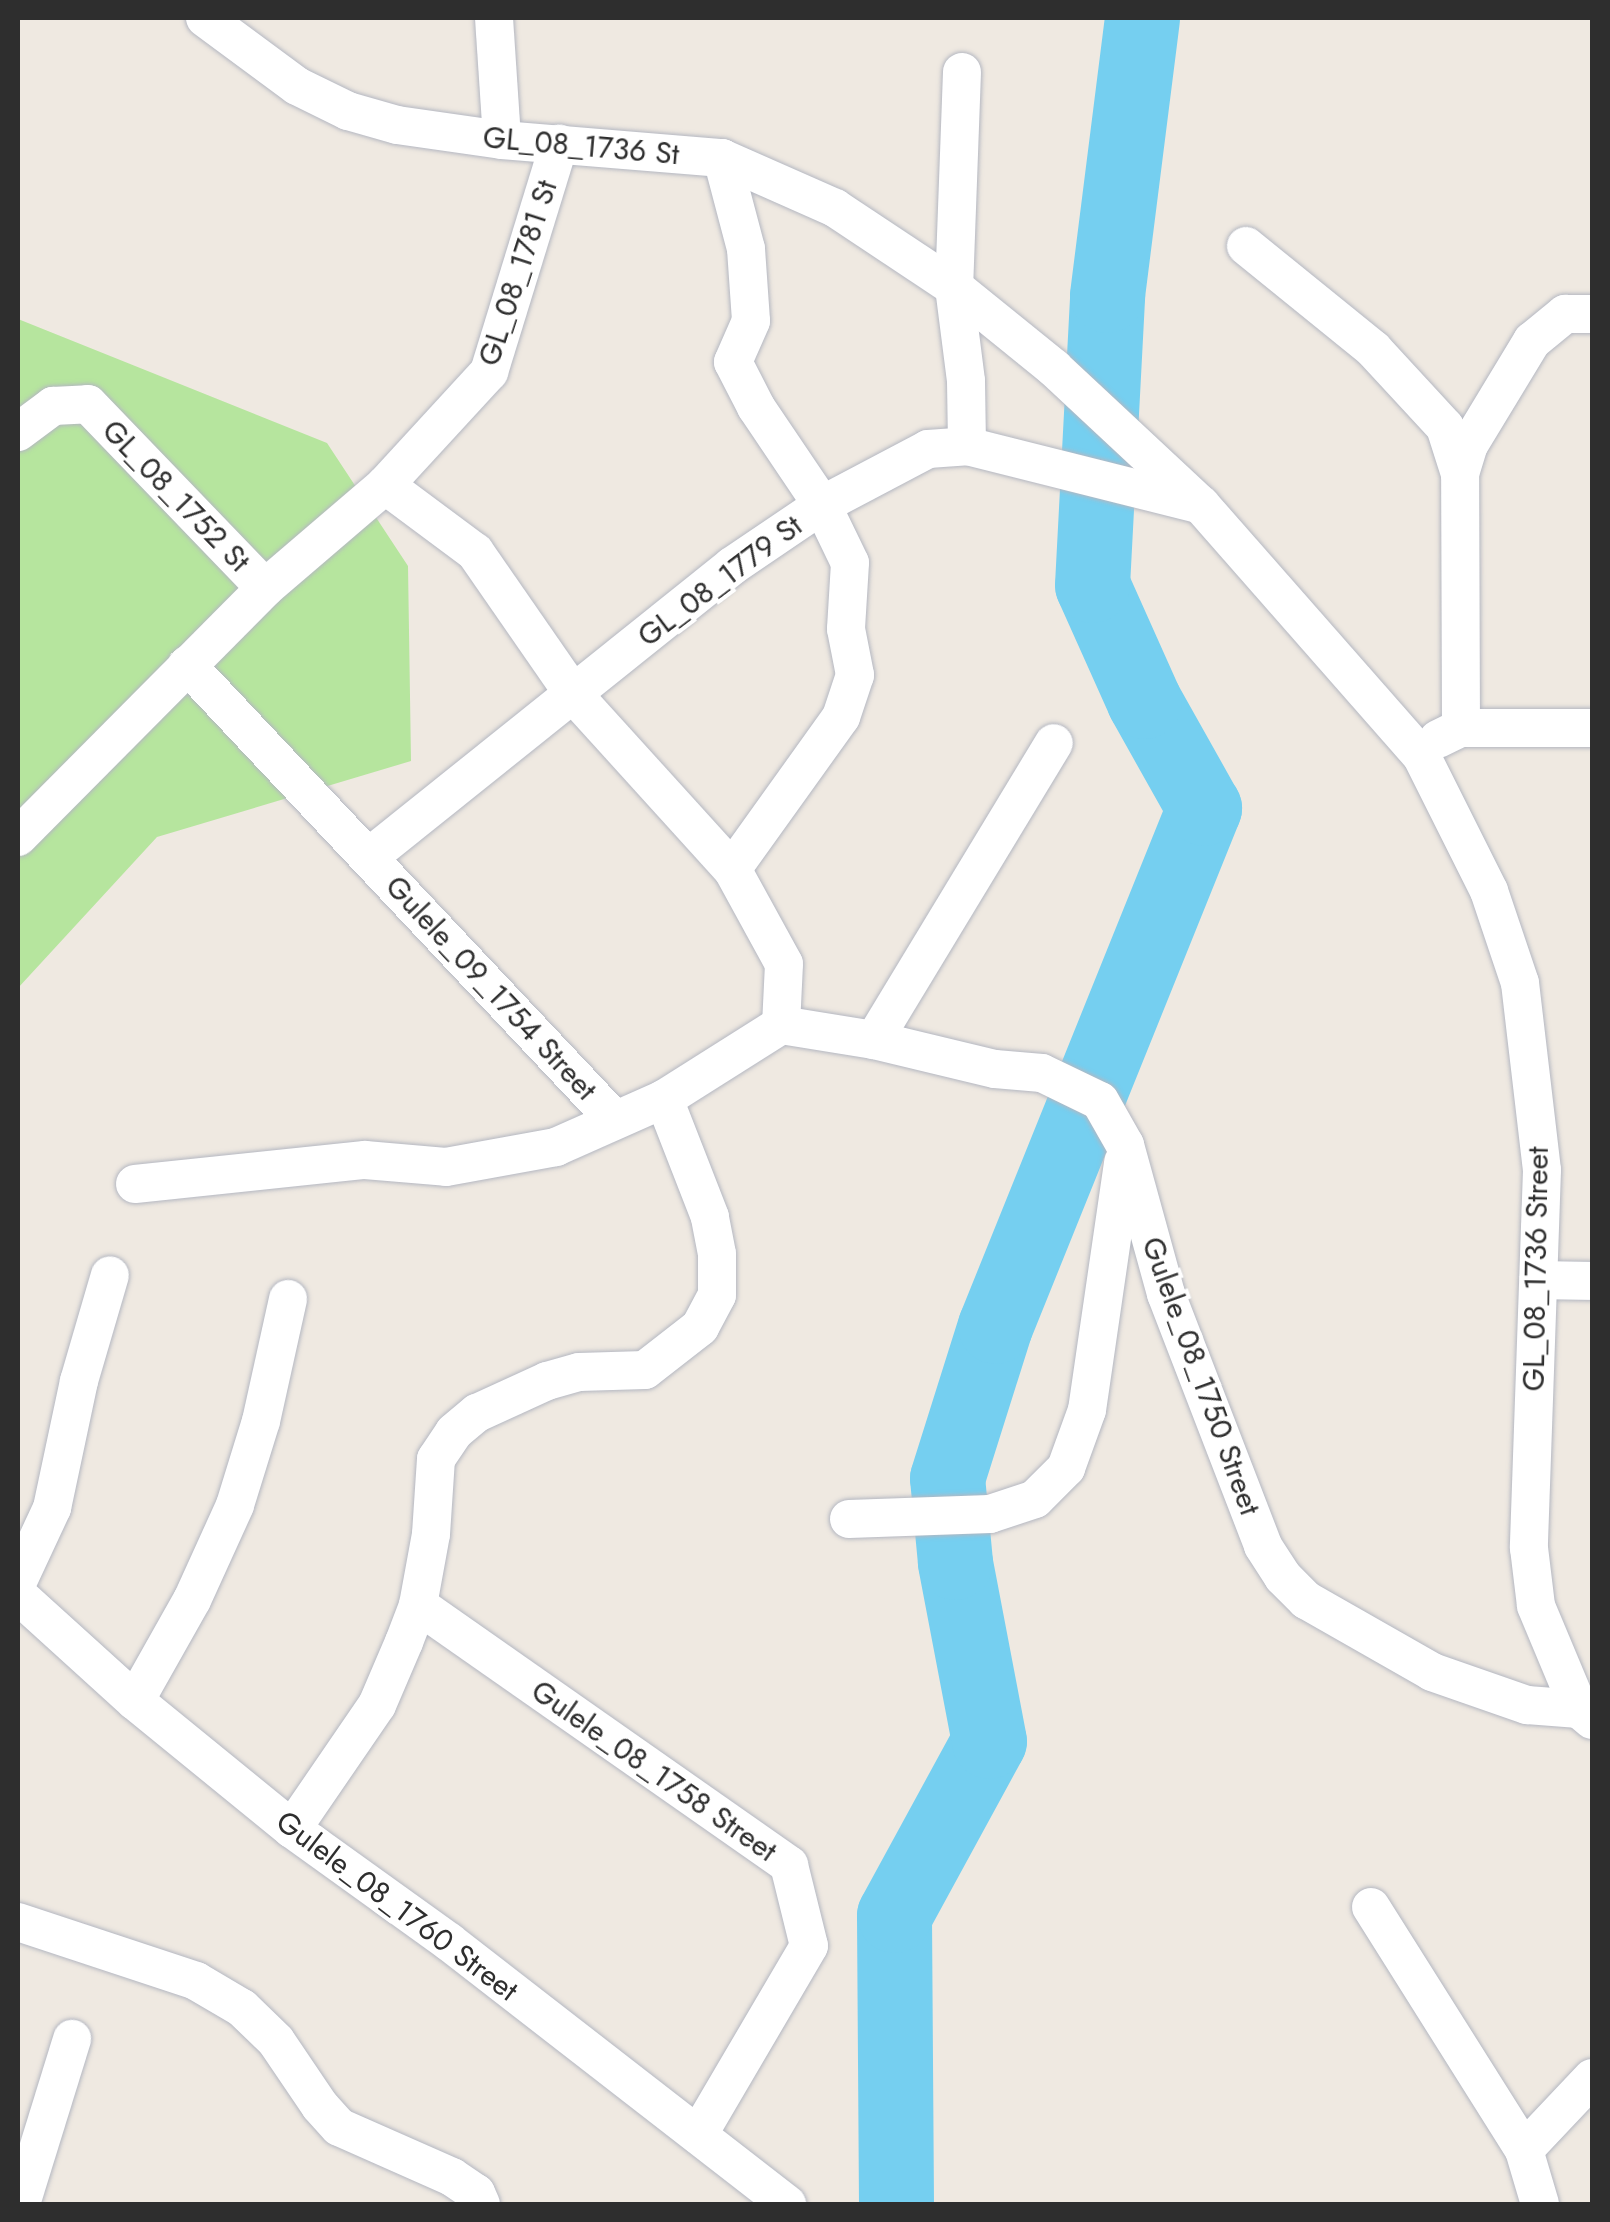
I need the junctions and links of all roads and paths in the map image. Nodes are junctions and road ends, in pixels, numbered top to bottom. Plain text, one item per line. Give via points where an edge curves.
1 (205, 18) edge
2 (249, 18) edge
3 (494, 18) edge
4 (262, 60) junction
5 (962, 72) dead end
6 (502, 140) junction
7 (559, 144) junction
8 (722, 158) junction
9 (1246, 246) dead end
10 (954, 287) junction
11 (1579, 314) edge
12 (18, 432) edge
13 (968, 446) junction
14 (1460, 474) junction
15 (386, 485) junction
16 (1201, 504) junction
17 (822, 505) junction
18 (264, 588) junction
19 (187, 666) junction
20 (574, 695) junction
21 (1460, 728) junction
22 (1592, 728) edge
23 (1054, 744) dead end
24 (1421, 755) junction
25 (18, 837) edge
26 (369, 857) junction
27 (732, 869) junction
28 (781, 1025) junction
29 (874, 1040) junction
30 (664, 1099) junction
31 (614, 1118) junction
32 (1126, 1145) junction
33 (134, 1184) dead end
34 (110, 1275) dead end
35 (1540, 1280) junction
36 (1592, 1281) edge
37 (288, 1299) dead end
38 (848, 1520) dead end
39 (18, 1581) edge
40 (18, 1595) edge
41 (418, 1605) junction
42 (134, 1701) junction
43 (1586, 1714) edge
44 (292, 1829) junction
45 (1371, 1907) dead end
46 (18, 1922) edge
47 (72, 2039) dead end
48 (1592, 2078) edge
49 (698, 2136) junction
50 (1524, 2150) junction
51 (20, 2204) edge
52 (482, 2204) edge
53 (787, 2204) edge
54 (1540, 2204) edge

1 - 4 street, GL_08_1736 St
2 - 4 street
3 - 6 street
4 - 6 street, GL_08_1736 St via 348,111
5 - 10 street
6 - 7 street, GL_08_1736 St
7 - 8 street, GL_08_1736 St
7 - 15 street, GL_08_1781 St via 489,372
8 - 10 street, GL_08_1736 St via 834,208
8 - 17 street via 746,249 751,320 733,362
9 - 14 street via 1373,349 1445,427
10 - 13 street
10 - 16 street, GL_08_1736 St via 1054,368
11 - 14 street via 1532,341 1481,420
12 - 18 street, GL_08_1752 St via 53,406 88,404
13 - 16 street
13 - 17 street, GL_08_1779 St via 928,449
14 - 21 street
15 - 18 street, GL_08_1781 St
15 - 20 street via 475,552
16 - 24 street, GL_08_1736 Street
17 - 20 street, GL_08_1779 St via 732,566
17 - 27 street via 850,563 846,629 855,675 841,717
18 - 19 street, GL_08_1781 St
19 - 25 street, GL_08_1781 St
19 - 26 street, Gulele_09_1754 Street
20 - 26 street, GL_08_1779 St
20 - 27 street
21 - 22 street
21 - 24 street
23 - 29 street
24 - 35 street, GL_08_1736 Street via 1488,891 1520,983 1542,1170
26 - 31 street, Gulele_09_1754 Street
27 - 28 street via 784,964
28 - 29 street, Gulele_08_1750 Street
28 - 30 street
29 - 32 street, Gulele_08_1750 Street via 995,1069 1042,1073 1100,1101
30 - 31 street
30 - 41 street via 710,1218 717,1295 700,1327 645,1370 579,1372 546,1382 454,1432 436,1459
31 - 33 street via 556,1147 446,1167 365,1160
32 - 38 street via 1087,1410 1066,1468 1035,1499 990,1514
32 - 43 street, Gulele_08_1750 Street via 1166,1294 1263,1546 1283,1577 1306,1600 1432,1672 1527,1705
34 - 39 street via 52,1508
35 - 36 street
35 - 43 street, GL_08_1736 Street via 1529,1548 1536,1606
37 - 42 street via 235,1505 192,1600
40 - 42 street, Gulele_08_1760 Street
41 - 44 street via 376,1705
41 - 49 street, Gulele_08_1758 Street via 789,1865 809,1946
42 - 44 street, Gulele_08_1760 Street
44 - 49 street, Gulele_08_1760 Street
45 - 50 street
46 - 52 street via 196,1981 242,2008 276,2041 340,2127 452,2177
47 - 51 street
48 - 50 street
49 - 53 street, Gulele_08_1760 Street
50 - 54 street

